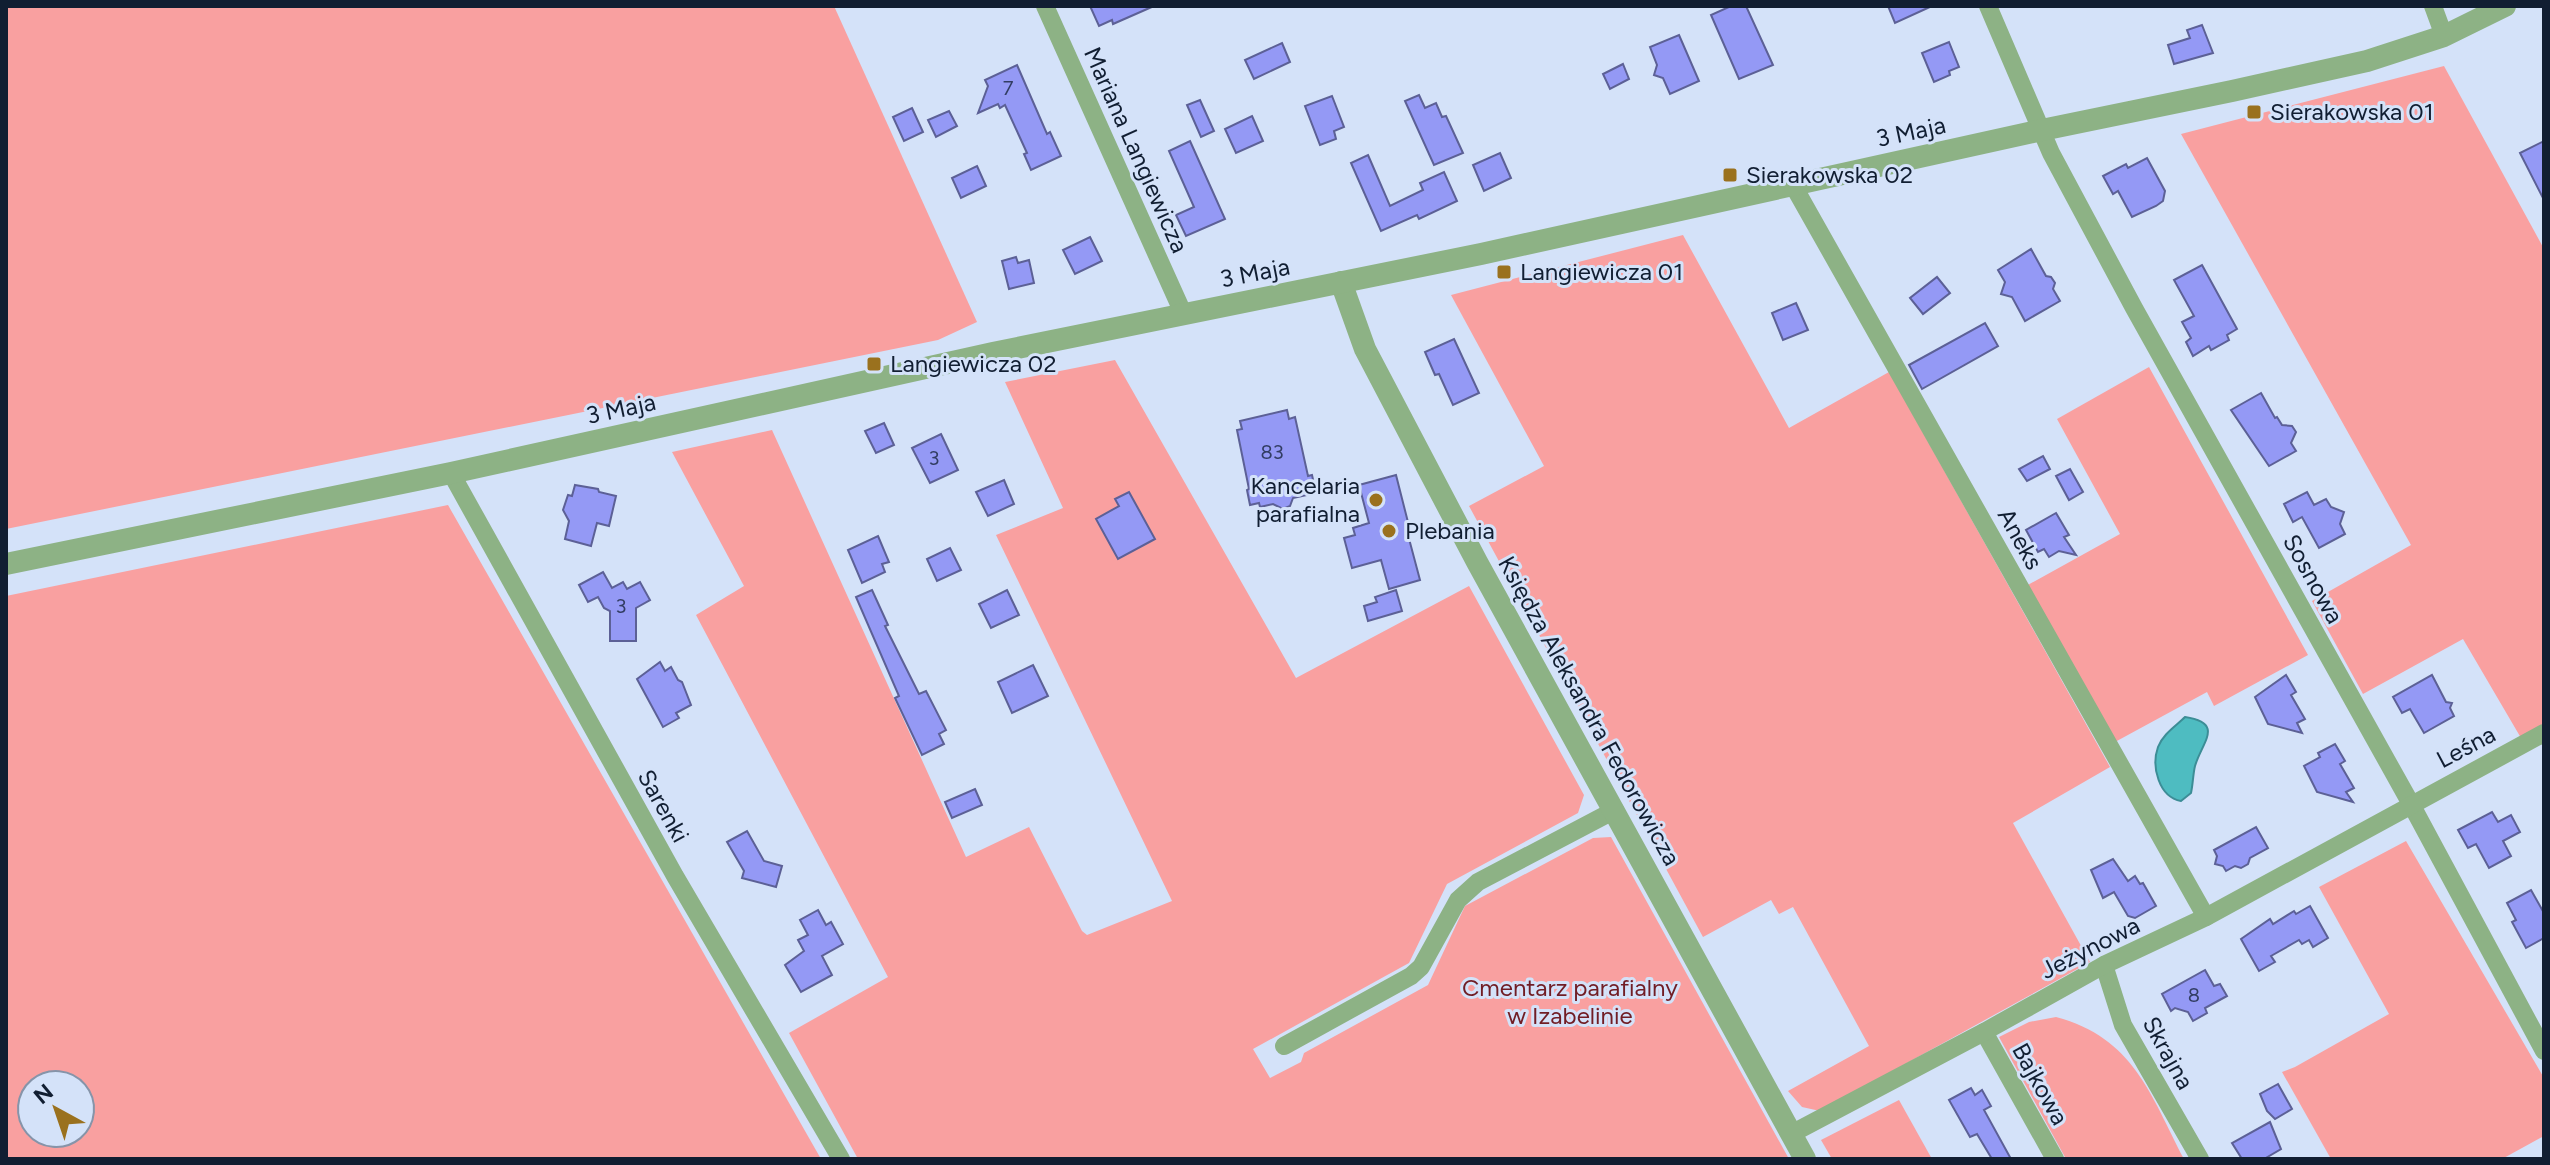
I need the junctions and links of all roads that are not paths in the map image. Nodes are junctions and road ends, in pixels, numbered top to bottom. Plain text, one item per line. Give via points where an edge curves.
1 (1045, 6) edge
2 (1988, 6) edge
3 (2433, 6) edge
4 (2505, 6) edge
5 (2444, 36) junction
6 (2042, 130) junction
7 (1793, 185) junction
8 (1341, 282) junction
9 (1183, 313) junction
10 (451, 473) junction
11 (6, 564) edge
12 (2544, 733) edge
13 (2411, 804) junction
14 (1615, 810) junction
15 (2206, 917) junction
16 (2104, 965) junction
17 (1984, 1032) junction
18 (1284, 1046) dead end
19 (2544, 1051) edge
20 (1791, 1134) junction
21 (841, 1159) edge
22 (1805, 1159) edge
23 (2055, 1159) edge
24 (2200, 1159) edge

1 - 9 street, Mariana Langiewicza
2 - 6 street, Sosnowa
3 - 5 street
4 - 5 street, 3 Maja
5 - 6 street, 3 Maja via 2367,61
6 - 7 street, 3 Maja
6 - 13 street, Sosnowa via 2134,308
7 - 8 street, 3 Maja
7 - 15 street, Aneks
8 - 9 street, 3 Maja
8 - 14 street, Księdza Aleksandra Fedorowicza via 1365,349
9 - 10 street, 3 Maja
10 - 11 street, 3 Maja
10 - 21 street, Sarenki via 675,876
12 - 13 street, Leśna
13 - 15 street, Jeżynowa
13 - 19 street, Sosnowa
14 - 18 street via 1478,882 1458,900 1411,976
14 - 20 street, Księdza Aleksandra Fedorowicza
15 - 16 street, Jeżynowa
16 - 17 street, Jeżynowa
16 - 24 street, Skrajna via 2123,1025
17 - 20 street, Jeżynowa
17 - 23 street, Bajkowa
20 - 22 street, Księdza Aleksandra Fedorowicza

